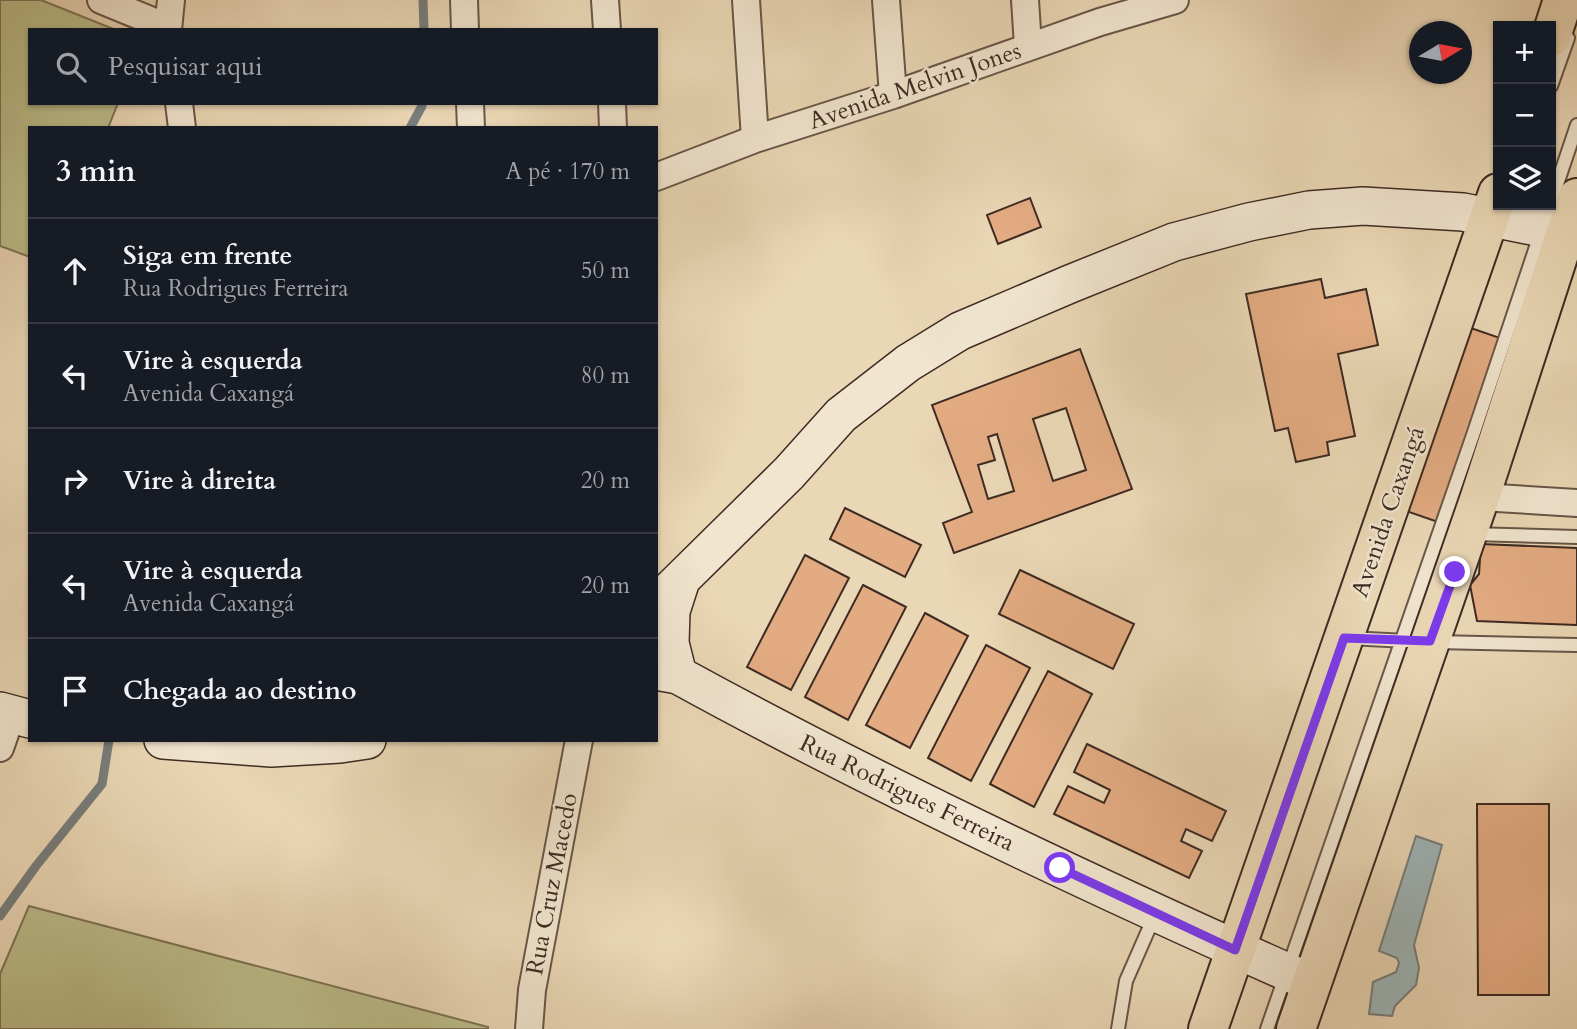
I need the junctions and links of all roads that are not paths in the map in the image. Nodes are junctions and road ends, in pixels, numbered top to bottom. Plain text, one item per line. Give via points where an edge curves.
1 (101, 0) edge
2 (171, 0) edge
3 (464, 0) edge
4 (605, 0) edge
5 (746, 0) edge
6 (886, 0) edge
7 (1025, 0) edge
8 (1175, 0) edge
9 (1562, 20) edge
10 (168, 28) edge
11 (465, 28) edge
12 (607, 28) edge
13 (1028, 47) junction
14 (1551, 84) edge
15 (893, 95) junction
16 (178, 105) edge
17 (470, 105) edge
18 (612, 105) edge
19 (1577, 125) edge
20 (182, 126) edge
21 (471, 126) edge
22 (613, 126) edge
23 (755, 139) junction
24 (658, 176) edge
25 (1500, 213) edge
26 (1560, 216) edge
27 (1480, 497) junction
28 (1577, 503) edge
29 (1468, 534) junction
30 (1577, 537) edge
31 (668, 592) edge
32 (1356, 638) junction
33 (1416, 641) junction
34 (1577, 645) edge
35 (667, 673) edge
36 (14, 715) edge
37 (218, 742) edge
38 (354, 742) edge
39 (579, 742) edge
40 (272, 744) edge
41 (0, 748) edge
42 (1156, 914) junction
43 (1247, 955) junction
44 (1300, 978) junction
45 (1215, 1027) edge
46 (529, 1029) edge
47 (1118, 1029) edge
48 (1268, 1029) edge
49 (1296, 1029) edge

1 - 10 street
2 - 10 street
3 - 11 street
4 - 12 street
5 - 23 street
6 - 15 street
7 - 13 street
8 - 13 street, Avenida Melvin Jones
9 - 14 lane
13 - 15 street, Avenida Melvin Jones
15 - 23 street, Avenida Melvin Jones
16 - 20 street
17 - 21 street
18 - 22 street
19 - 26 lane
23 - 24 street, Avenida Melvin Jones
25 - 26 main road
25 - 31 main road via 1363,206 1309,210 1249,222 1174,243 960,331 908,363 841,415
25 - 32 main road, Avenida Caxangá
26 - 27 main road
26 - 33 lane via 1473,435
27 - 28 street
27 - 29 main road
29 - 30 lane
29 - 33 main road
31 - 35 main road
32 - 33 lane
32 - 43 main road, Avenida Caxangá
33 - 34 lane
33 - 44 main road
35 - 42 main road, Rua Rodrigues Ferreira
36 - 41 street
37 - 40 main road
38 - 40 main road
39 - 46 street, Rua Cruz Macedo via 532,990
42 - 43 main road, Rua Rodrigues Ferreira
42 - 47 lane via 1126,981
43 - 44 main road, Rua Rodrigues Ferreira
43 - 45 main road, Avenida Caxangá
44 - 48 lane
44 - 49 main road

